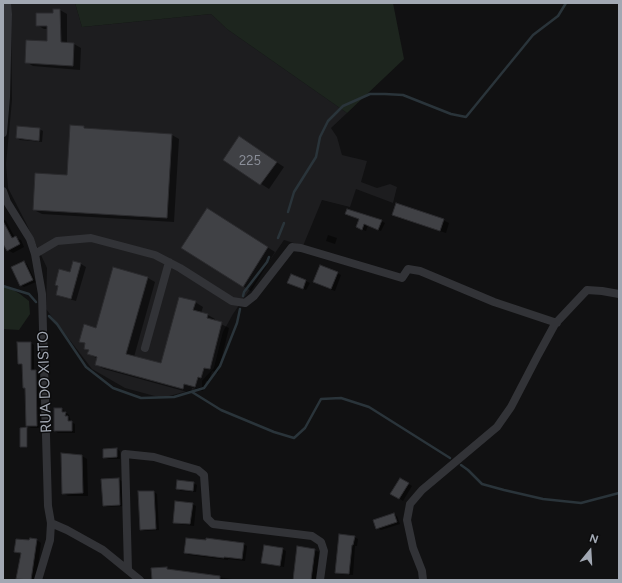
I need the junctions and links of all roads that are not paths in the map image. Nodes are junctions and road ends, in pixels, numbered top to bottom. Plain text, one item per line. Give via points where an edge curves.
1 (7, 3) edge
2 (3, 133) edge
3 (3, 191) edge
4 (5, 203) edge
5 (35, 254) junction
6 (169, 262) junction
7 (619, 294) edge
8 (557, 323) junction
9 (144, 348) dead end
10 (51, 523) junction
11 (128, 570) junction
12 (38, 580) edge
13 (140, 580) edge
14 (320, 580) edge
15 (423, 580) edge

1 - 2 street
3 - 4 street, RUA DO XISTO
4 - 5 street, RUA DO XISTO via 30,239
5 - 6 street via 57,241 91,238 155,255
5 - 10 street, RUA DO XISTO via 42,294 48,506
6 - 8 street via 232,301 245,303 254,296 292,247 301,248 402,278 408,269 420,271 494,302
6 - 9 street
7 - 8 street via 586,290
8 - 15 street via 511,407 497,426 422,490 410,504 407,520
10 - 11 street via 103,550
10 - 12 street, RUA DO XISTO via 50,540
11 - 13 street
11 - 14 street via 125,454 154,457 198,470 204,475 207,518 213,524 312,536 321,542 324,551

